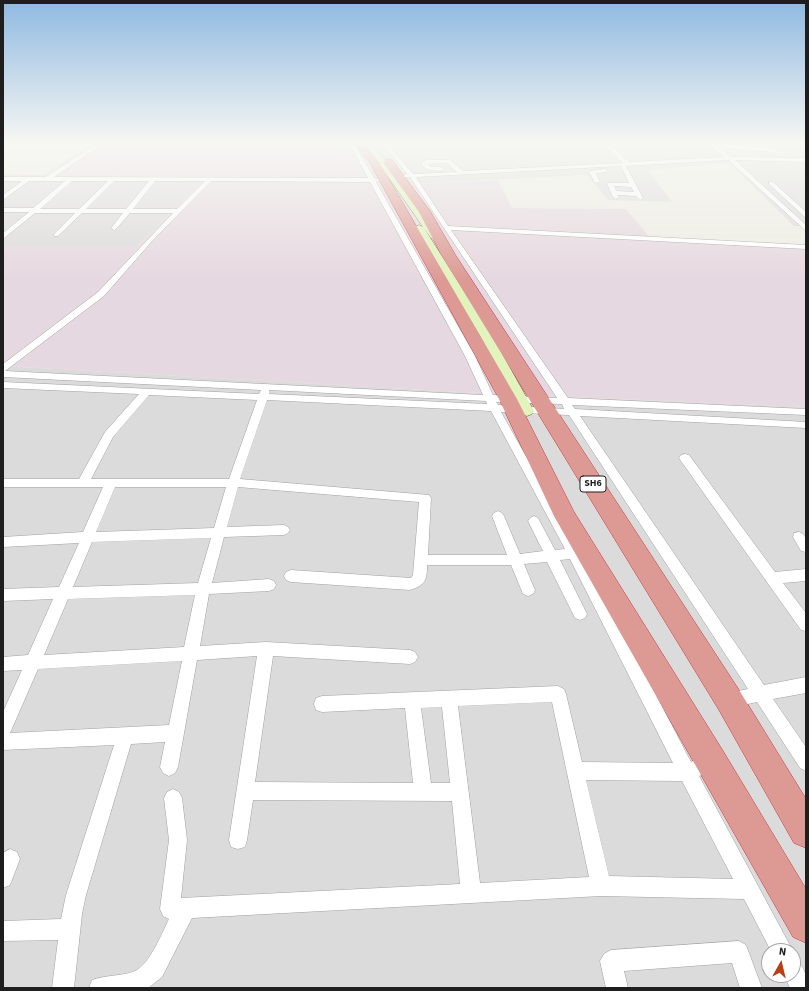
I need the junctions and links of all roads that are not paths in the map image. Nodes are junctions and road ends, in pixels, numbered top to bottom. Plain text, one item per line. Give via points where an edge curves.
1 (16, 188) edge
2 (60, 188) edge
3 (103, 188) edge
4 (146, 188) edge
5 (201, 188) edge
6 (394, 188) edge
7 (400, 188) edge
8 (402, 188) edge
9 (405, 188) edge
10 (411, 188) edge
11 (612, 188) edge
12 (619, 188) edge
13 (765, 188) edge
14 (777, 188) edge
15 (3, 198) edge
16 (3, 210) edge
17 (34, 210) junction
18 (80, 211) junction
19 (128, 211) junction
20 (179, 211) junction
21 (806, 216) edge
22 (114, 228) dead end
23 (447, 228) junction
24 (806, 230) edge
25 (56, 235) dead end
26 (3, 237) edge
27 (806, 246) edge
28 (3, 369) edge
29 (3, 374) edge
30 (3, 386) edge
31 (267, 387) junction
32 (146, 392) junction
33 (262, 398) junction
34 (565, 402) junction
35 (521, 405) junction
36 (692, 407) junction
37 (806, 412) edge
38 (573, 413) junction
39 (698, 419) junction
40 (806, 425) edge
41 (685, 458) dead end
42 (3, 483) edge
43 (83, 483) junction
44 (111, 483) junction
45 (233, 483) junction
46 (498, 516) dead end
47 (534, 521) dead end
48 (284, 530) dead end
49 (219, 533) junction
50 (88, 537) junction
51 (3, 542) edge
52 (574, 553) junction
53 (550, 556) junction
54 (421, 560) junction
55 (516, 560) junction
56 (806, 575) edge
57 (291, 576) dead end
58 (772, 578) junction
59 (269, 584) dead end
60 (203, 589) junction
61 (528, 590) dead end
62 (63, 594) junction
63 (3, 595) edge
64 (580, 614) dead end
65 (806, 625) edge
66 (266, 649) junction
67 (190, 653) junction
68 (410, 657) dead end
69 (33, 662) junction
70 (3, 664) edge
71 (806, 685) edge
72 (761, 693) junction
73 (449, 698) junction
74 (412, 700) junction
75 (729, 700) junction
76 (322, 704) dead end
77 (3, 731) edge
78 (175, 733) junction
79 (124, 735) junction
80 (3, 742) edge
81 (712, 762) junction
82 (806, 762) edge
83 (168, 767) dead end
84 (575, 771) junction
85 (687, 772) junction
86 (245, 791) junction
87 (423, 792) junction
88 (460, 792) junction
89 (173, 798) dead end
90 (806, 831) edge
91 (238, 840) dead end
92 (10, 859) dead end
93 (3, 878) edge
94 (601, 886) junction
95 (749, 889) junction
96 (471, 893) junction
97 (186, 908) junction
98 (806, 924) edge
99 (70, 929) junction
100 (3, 931) edge
101 (778, 943) edge
102 (63, 988) edge
103 (100, 988) edge
104 (617, 988) edge
105 (751, 988) edge

1 - 15 street
2 - 17 street
3 - 18 street
4 - 19 street
5 - 20 street
6 - 35 main road via 485,334
7 - 35 highway via 414,231
8 - 35 main road via 429,228 460,284
9 - 35 highway, SH6 via 424,211 449,256
10 - 23 street via 431,202
11 - 12 street via 614,193
13 - 24 street
14 - 21 street
16 - 17 street
17 - 18 street
17 - 26 street
18 - 19 street
18 - 25 street
19 - 20 street
19 - 22 street
20 - 28 street via 100,294
23 - 27 street
23 - 34 street
29 - 31 street
30 - 32 street
31 - 33 street
31 - 35 street
32 - 33 street
32 - 43 street via 109,435
33 - 35 street
33 - 45 street
34 - 35 street
34 - 36 street
34 - 38 street
35 - 38 street
35 - 52 street
35 - 75 highway, SH6
35 - 81 highway via 565,516
36 - 37 street
36 - 39 street
38 - 39 street
38 - 72 street
39 - 40 street
41 - 58 street
42 - 43 street
43 - 44 street
44 - 45 street
44 - 50 street
45 - 49 street
45 - 54 street via 425,498
46 - 55 street
47 - 53 street
48 - 49 street
49 - 50 street
49 - 60 street
50 - 51 street
50 - 62 street
52 - 53 street
52 - 85 street
53 - 55 street
53 - 64 street
54 - 55 street
54 - 57 street via 420,576 416,582 410,584
55 - 61 street
56 - 58 street
58 - 65 street
59 - 60 street
60 - 62 street
60 - 67 street
62 - 63 street
62 - 69 street
66 - 67 street
66 - 68 street
66 - 86 street
67 - 69 street
67 - 78 street
69 - 70 street
69 - 77 street
71 - 72 street
72 - 75 street
72 - 82 street
73 - 74 street
73 - 84 street via 558,694
73 - 88 street
74 - 76 street
74 - 87 street
75 - 90 highway, SH6
78 - 79 street
78 - 83 street
79 - 80 street
79 - 99 street via 76,895
81 - 85 street
81 - 98 highway
84 - 85 street
84 - 94 street
85 - 95 street
86 - 87 street
86 - 91 street
87 - 88 street
88 - 96 street
89 - 97 street via 178,840 170,909
92 - 93 street
94 - 95 street
94 - 96 street
95 - 101 street
96 - 97 street
97 - 103 street via 154,969 140,981
99 - 100 street
99 - 102 street
104 - 105 street via 611,961 739,952

